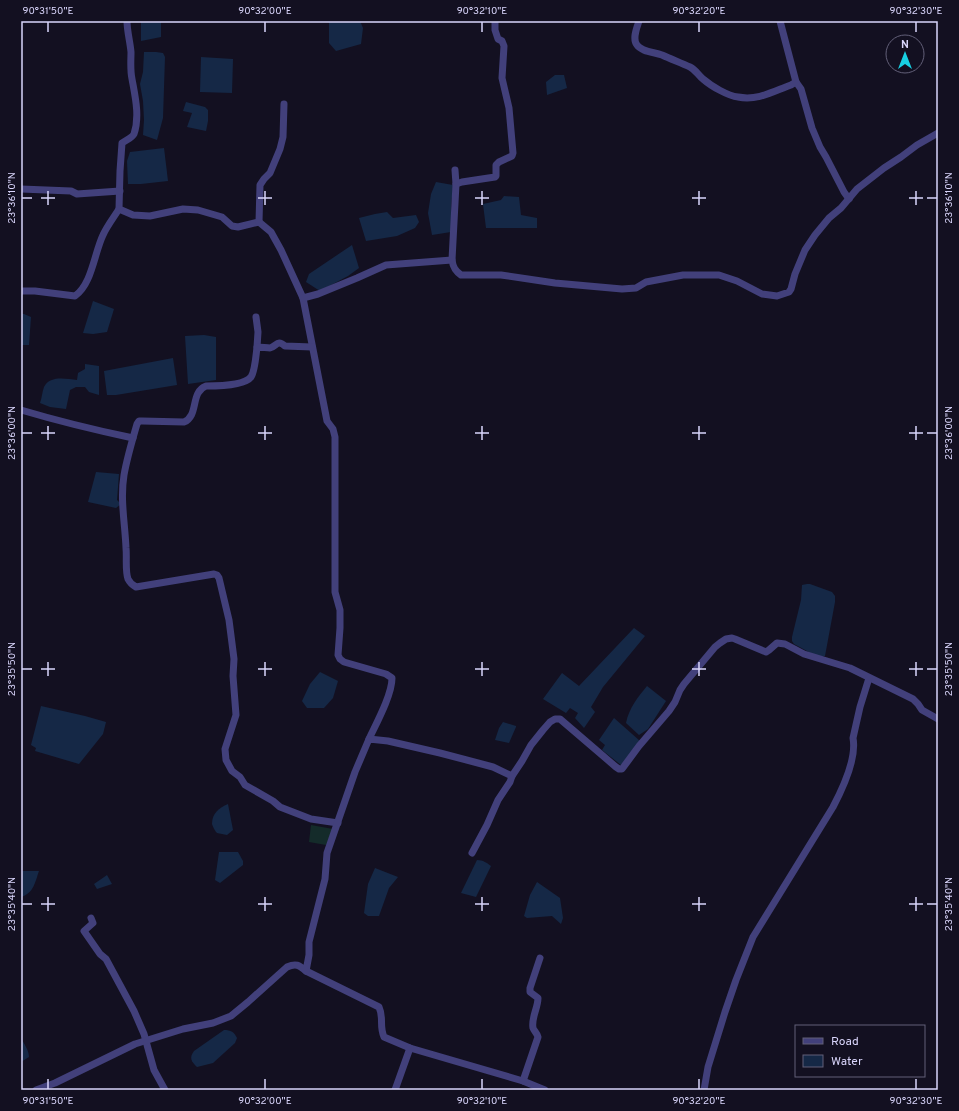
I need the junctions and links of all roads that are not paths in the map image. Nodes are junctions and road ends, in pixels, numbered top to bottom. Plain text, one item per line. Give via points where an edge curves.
1 (127, 21) edge
2 (495, 21) edge
3 (638, 21) edge
4 (780, 21) edge
5 (796, 82) junction
6 (284, 104) dead end
7 (938, 133) edge
8 (455, 170) dead end
9 (456, 184) junction
10 (21, 189) edge
11 (120, 191) junction
12 (849, 199) junction
13 (119, 209) junction
14 (259, 222) junction
15 (452, 260) junction
16 (21, 291) edge
17 (303, 298) junction
18 (256, 317) dead end
19 (257, 346) junction
20 (312, 347) junction
21 (21, 410) edge
22 (133, 438) junction
23 (869, 678) junction
24 (938, 719) edge
25 (368, 739) junction
26 (512, 776) junction
27 (338, 823) junction
28 (472, 853) dead end
29 (91, 918) dead end
30 (540, 958) dead end
31 (306, 971) junction
32 (145, 1040) junction
33 (410, 1048) junction
34 (523, 1081) junction
35 (36, 1090) edge
36 (165, 1090) edge
37 (395, 1090) edge
38 (545, 1090) edge
39 (704, 1090) edge

1 - 11 street via 137,117 134,135 122,143
2 - 9 street via 498,39 504,46 502,78 509,108 513,153 496,165 496,176
3 - 5 street via 635,41 640,47 695,70 703,79 733,96 757,97
4 - 5 street
5 - 12 street via 801,89 820,147
6 - 14 street via 280,150 270,173 260,185
7 - 12 street via 884,168 857,189
8 - 9 street
9 - 15 street
10 - 11 street via 71,191 77,194
11 - 13 street
12 - 15 street via 814,235 805,250 789,292 777,296 762,294 719,275 683,275 646,282 636,288 616,289 502,275 461,275 454,269
13 - 14 street via 150,216 183,209 198,210 222,217 232,226 238,227
13 - 16 street via 103,235 85,285 80,292 75,296
14 - 17 street via 271,232
15 - 17 street via 386,265
17 - 20 street
18 - 19 street
19 - 20 street via 270,348 278,343 285,346
19 - 22 street via 250,379 242,383 200,388 189,420 139,421
20 - 25 street via 327,421 335,437 335,592 340,610 338,654 344,662 392,678 380,716
21 - 22 street
22 - 27 street via 122,498 127,577 136,587 217,575 229,620 234,659 232,676 236,715 225,749 226,760 245,785 280,806 311,819
23 - 24 street via 913,699 922,710
23 - 26 street via 850,668 804,654 785,644 777,643 766,652 732,638 726,639 715,647 684,684 669,711 622,769 616,767 560,719 555,719 535,740
23 - 39 street via 853,738 853,758 842,791 753,938 725,1012 708,1067
25 - 26 street via 440,753 493,767
25 - 27 street
26 - 28 street
27 - 31 street via 327,853 325,879 309,942
29 - 32 street via 93,923 84,931 106,959 134,1011
30 - 34 street via 530,988 530,992 538,998 533,1030 538,1037
31 - 32 street via 299,966 287,967 231,1016 212,1024
31 - 33 street via 379,1007 384,1037
32 - 35 street
32 - 36 street via 154,1070
33 - 34 street
33 - 37 street
34 - 38 street

